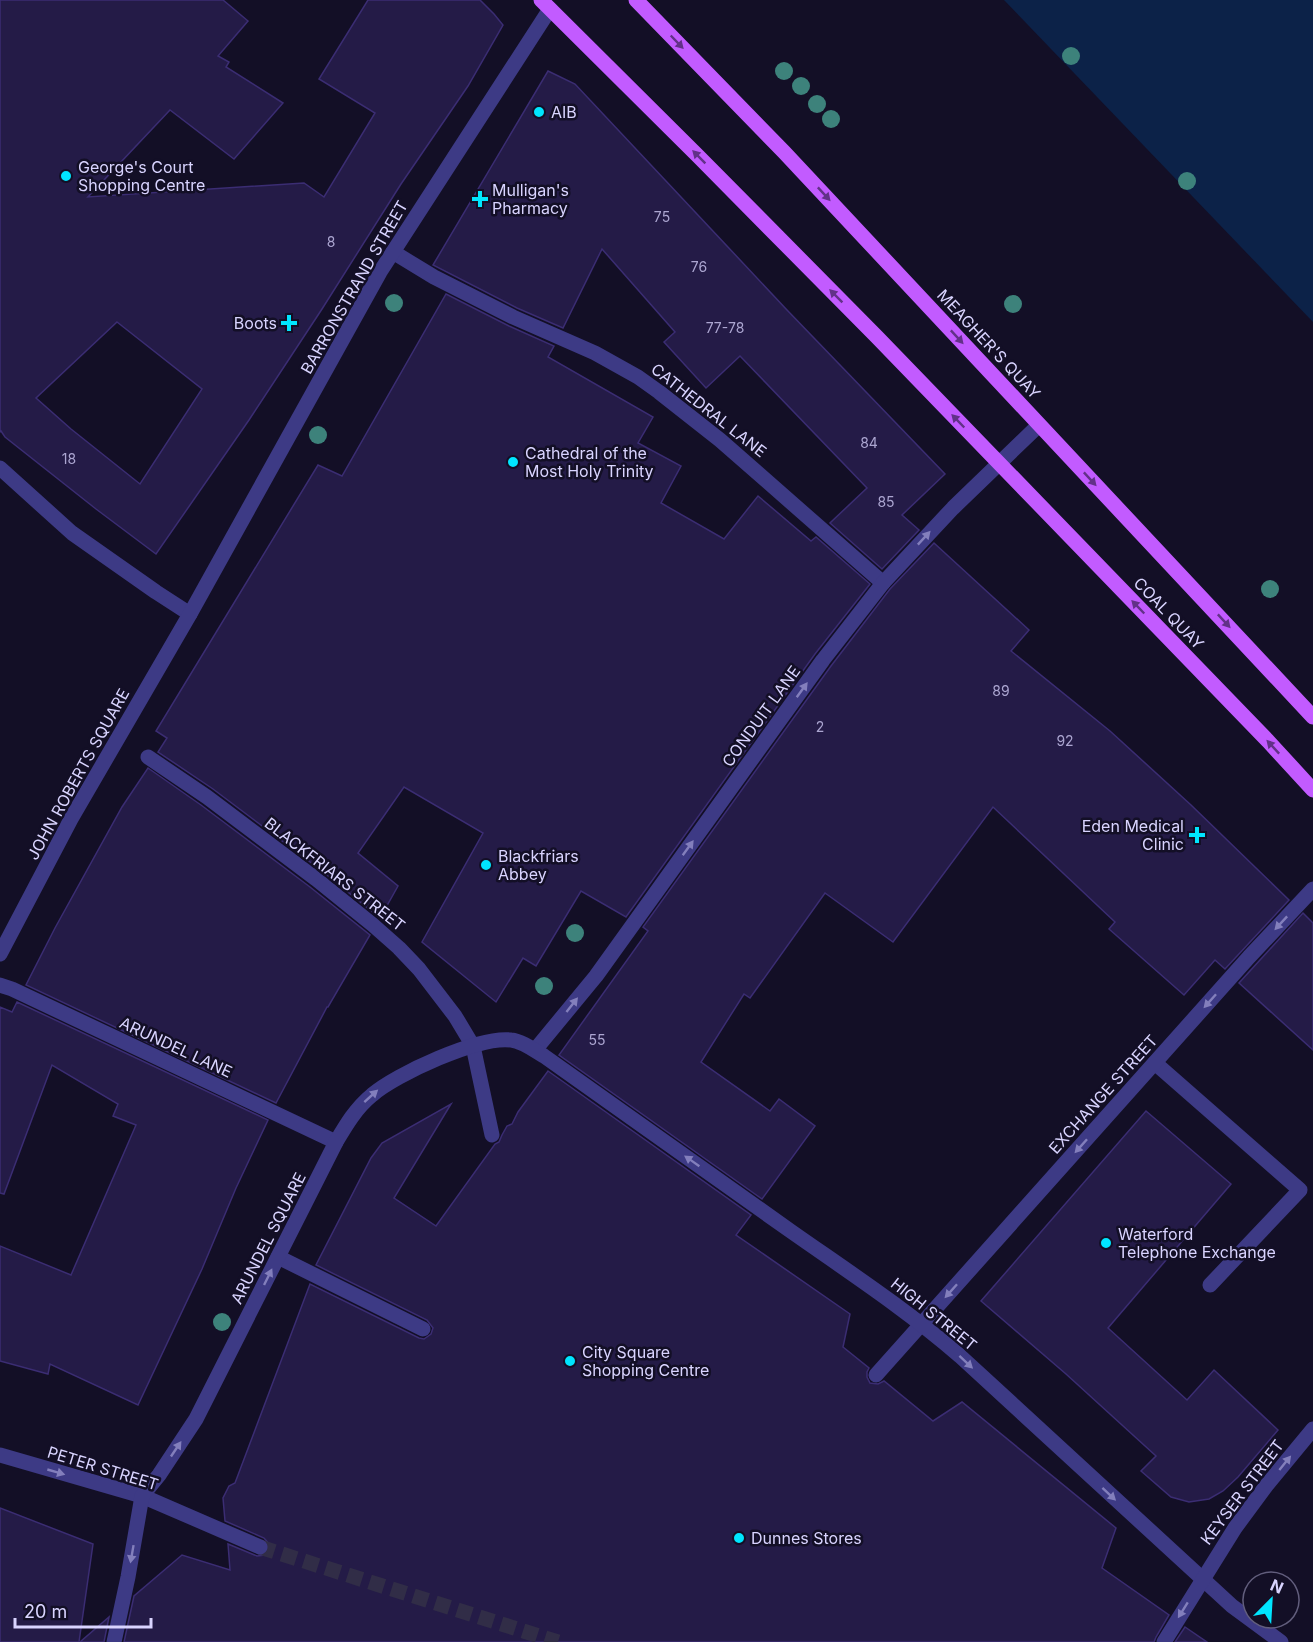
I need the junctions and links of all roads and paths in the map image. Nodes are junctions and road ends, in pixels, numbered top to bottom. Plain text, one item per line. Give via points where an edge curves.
1 (636, 0) edge
2 (550, 3) edge
3 (393, 252) junction
4 (1040, 424) junction
5 (998, 463) junction
6 (0, 468) edge
7 (883, 583) junction
8 (190, 614) junction
9 (1313, 717) edge
10 (148, 757) dead end
11 (1313, 790) edge
12 (1313, 889) edge
13 (0, 954) edge
14 (0, 985) edge
15 (473, 1046) junction
16 (535, 1050) junction
17 (1155, 1063) junction
18 (492, 1135) dead end
19 (336, 1142) junction
20 (278, 1257) junction
21 (1210, 1285) dead end
22 (922, 1323) junction
23 (423, 1329) dead end
24 (876, 1375) dead end
25 (1313, 1428) edge
26 (0, 1455) edge
27 (142, 1496) junction
28 (260, 1547) tunnel mouth
29 (1202, 1579) junction
30 (114, 1642) edge
31 (1164, 1642) edge
32 (1281, 1642) edge

1 -> 4 main road, MEAGHER'S QUAY
2 - 3 street, BARRONSTRAND STREET
5 -> 2 main road
3 - 7 street, CATHEDRAL LANE via 513,317 595,353 652,387 750,465
3 - 8 street, BARRONSTRAND STREET
4 - 5 street, CONDUIT LANE
4 -> 9 main road, MEAGHER'S QUAY
7 -> 5 street, CONDUIT LANE
11 -> 5 main road, COAL QUAY
6 - 8 street via 72,533
16 -> 7 street, CONDUIT LANE via 614,951
8 - 13 street, JOHN ROBERTS SQUARE via 70,819
10 - 15 street, BLACKFRIARS STREET via 207,797 373,925 419,969
12 -> 17 street, EXCHANGE STREET
14 - 19 street, ARUNDEL LANE
15 - 16 street, ARUNDEL SQUARE via 512,1040
15 - 18 street
19 -> 15 street, ARUNDEL SQUARE via 357,1109 382,1087 412,1070
22 -> 16 street, HIGH STREET
17 - 21 street via 1300,1190
17 -> 22 street, EXCHANGE STREET
19 - 20 street, ARUNDEL SQUARE
20 - 23 street
27 -> 20 street, ARUNDEL SQUARE via 196,1419
22 - 24 street, EXCHANGE STREET
22 -> 29 street, HIGH STREET
29 -> 25 street, KEYSER STREET via 1251,1506
26 -> 27 street, PETER STREET
27 - 28 street, PETER STREET
27 -> 30 street
29 -> 31 street, KEYSER STREET
29 - 32 street, HIGH STREET

